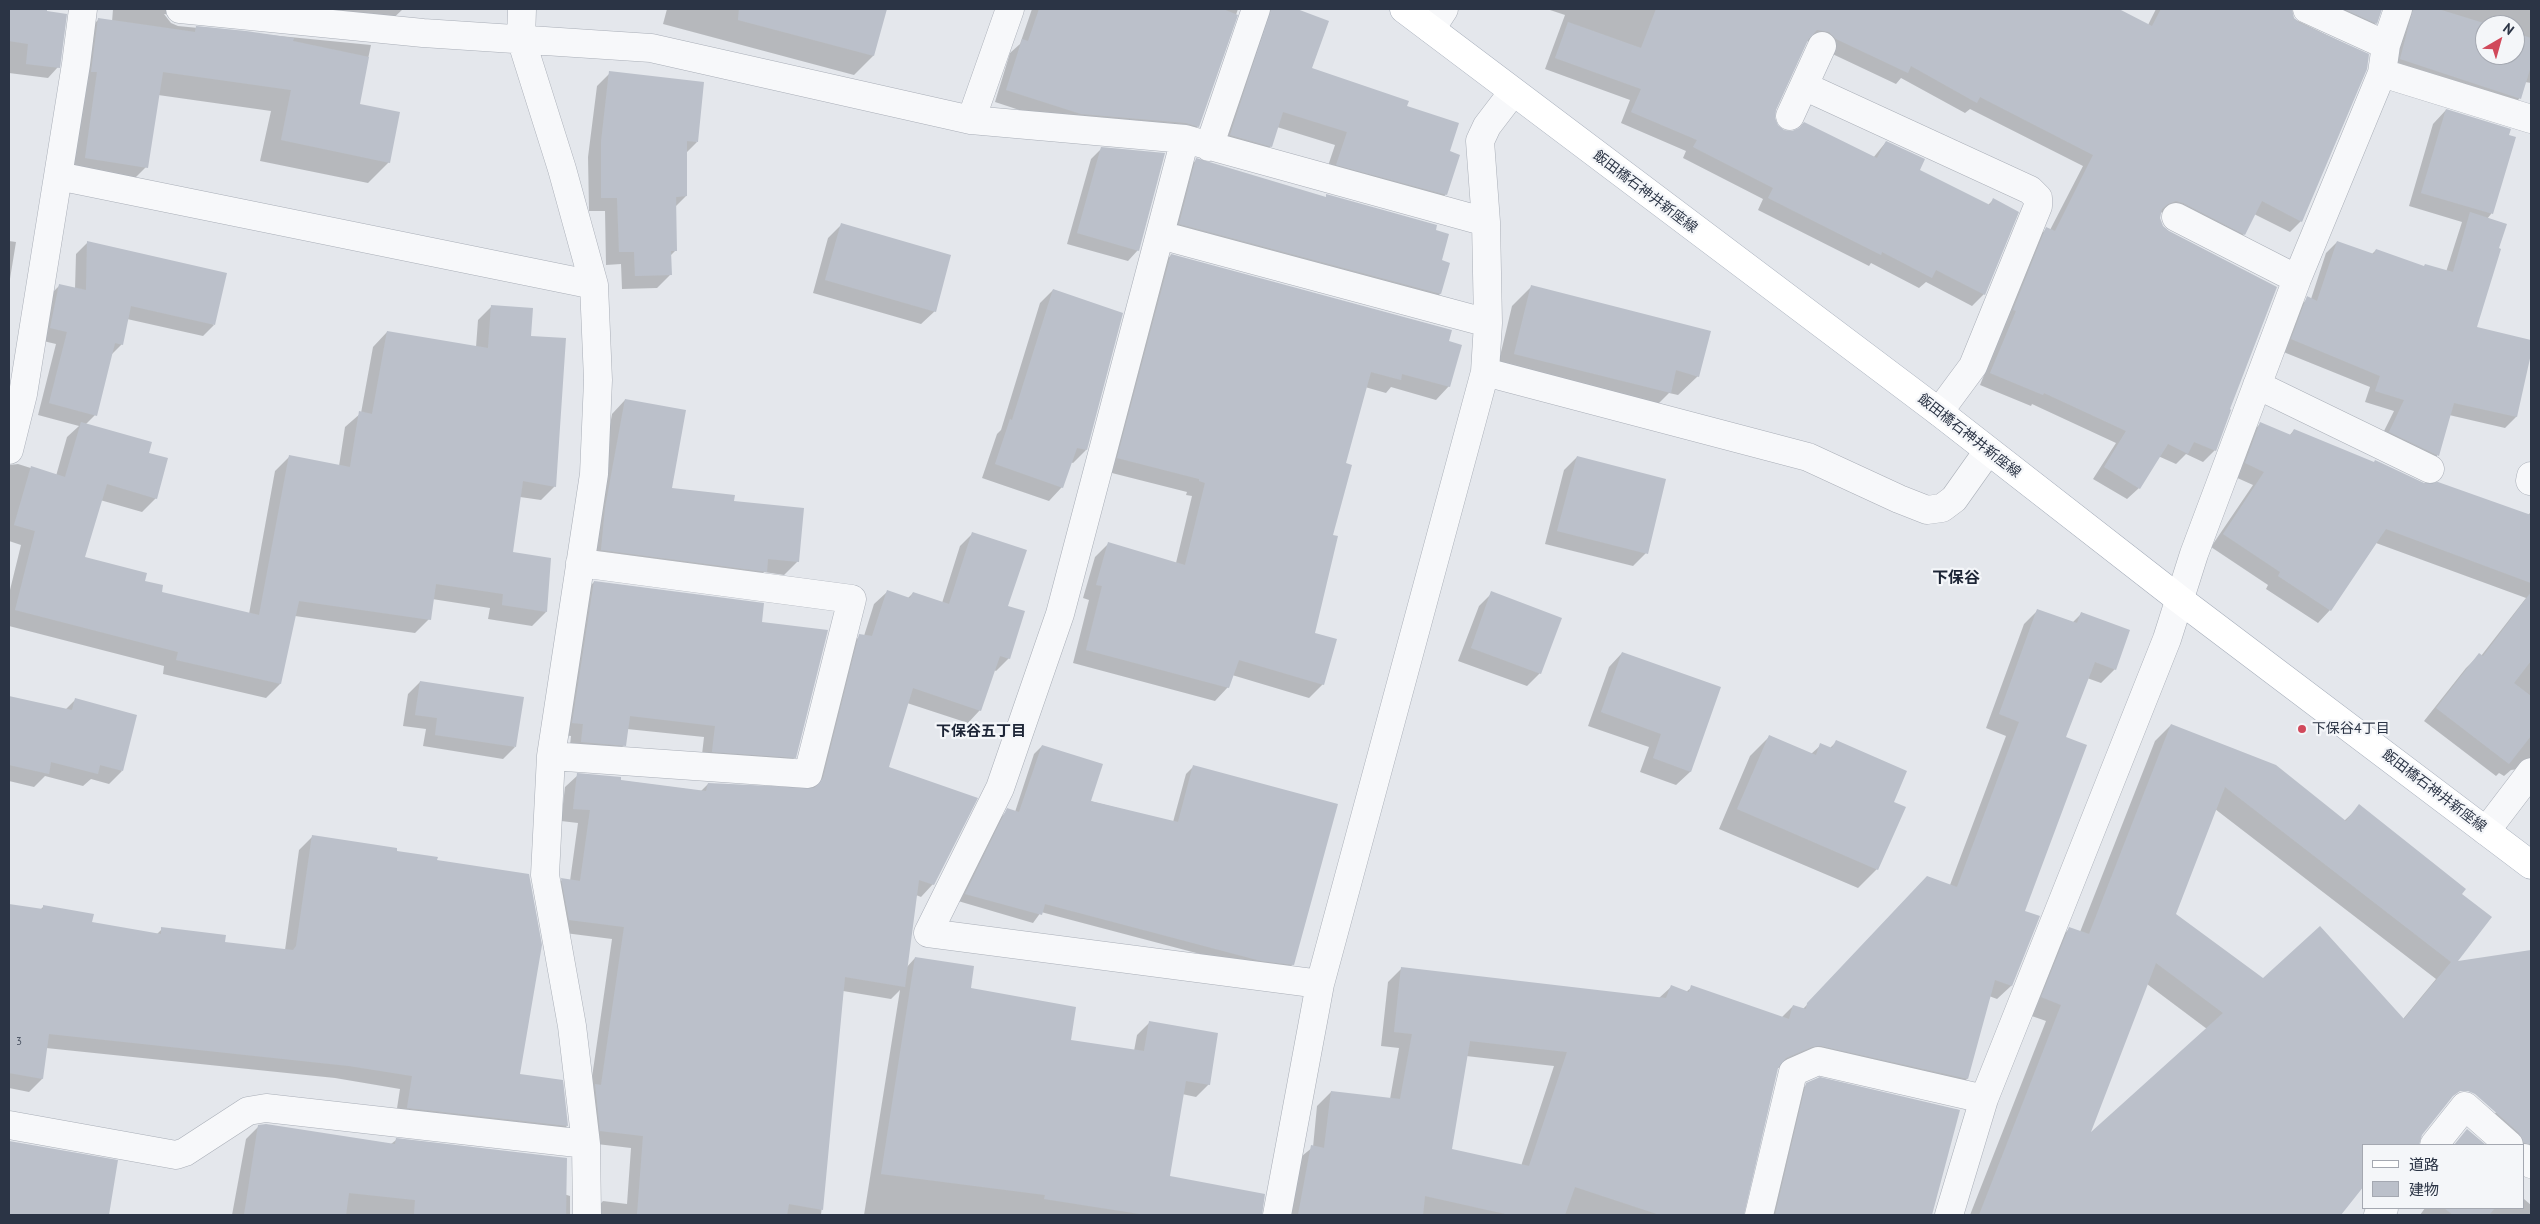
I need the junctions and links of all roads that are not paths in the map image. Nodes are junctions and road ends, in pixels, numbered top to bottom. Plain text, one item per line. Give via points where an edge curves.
1 (83, 9) edge
2 (180, 9) edge
3 (522, 9) edge
4 (1010, 9) edge
5 (1256, 9) edge
6 (1404, 9) edge
7 (2307, 9) edge
8 (2398, 9) edge
9 (1437, 19) edge
10 (521, 39) junction
11 (2386, 45) junction
12 (1822, 46) dead end
13 (2382, 73) junction
14 (1804, 86) junction
15 (1513, 92) junction
16 (1790, 116) dead end
17 (2531, 119) edge
18 (970, 120) junction
19 (1197, 143) junction
20 (58, 176) junction
21 (2176, 217) dead end
22 (1486, 222) junction
23 (1160, 235) junction
24 (2297, 280) junction
25 (594, 285) junction
26 (1488, 323) junction
27 (1485, 372) junction
28 (2257, 385) junction
29 (16, 392) edge
30 (1939, 412) junction
31 (9, 450) edge
32 (1988, 451) junction
33 (2430, 469) dead end
34 (580, 563) junction
35 (2179, 599) junction
36 (551, 756) junction
37 (2531, 772) edge
38 (2486, 830) junction
39 (2531, 865) edge
40 (1320, 984) junction
41 (1984, 1099) junction
42 (9, 1125) edge
43 (586, 1144) junction
44 (2435, 1144) edge
45 (2508, 1144) edge
46 (587, 1215) edge
47 (1277, 1215) edge
48 (1759, 1215) edge
49 (1949, 1215) edge

1 - 20 street
2 - 10 street via 423,33
3 - 10 street
4 - 18 street
5 - 19 street
6 - 9 main road, 飯田橋石神井新座線
7 - 11 street
8 - 11 street
9 - 15 main road, 飯田橋石神井新座線
10 - 18 street via 651,48
10 - 25 street
11 - 13 street
12 - 14 street
13 - 17 street
13 - 24 street
14 - 16 street
14 - 30 street via 2030,190 2038,198 2038,206 1973,366
15 - 22 street via 1487,126 1480,141
15 - 30 main road, 飯田橋石神井新座線
18 - 19 street
19 - 22 street
19 - 23 street
20 - 25 street
20 - 29 street
21 - 24 street
22 - 26 street
23 - 26 street
23 - 40 street via 1060,614 1000,788 928,933
24 - 28 street
25 - 34 street via 598,380 594,474
26 - 27 street
27 - 32 street via 1808,457 1927,510 1942,508 1954,499
27 - 40 street
28 - 33 street
28 - 35 street
29 - 31 street
30 - 32 main road, 飯田橋石神井新座線
32 - 35 main road, 飯田橋石神井新座線
34 - 36 street
34 - 36 street via 852,599 808,774
35 - 38 main road, 飯田橋石神井新座線
35 - 41 street via 2167,639
36 - 43 street via 545,874 572,1026
37 - 38 street
38 - 39 main road, 飯田橋石神井新座線
40 - 47 street
41 - 48 street via 1818,1060 1793,1072
41 - 49 street
42 - 43 street via 176,1155 248,1111 266,1108
43 - 46 street
44 - 45 street via 2465,1106

